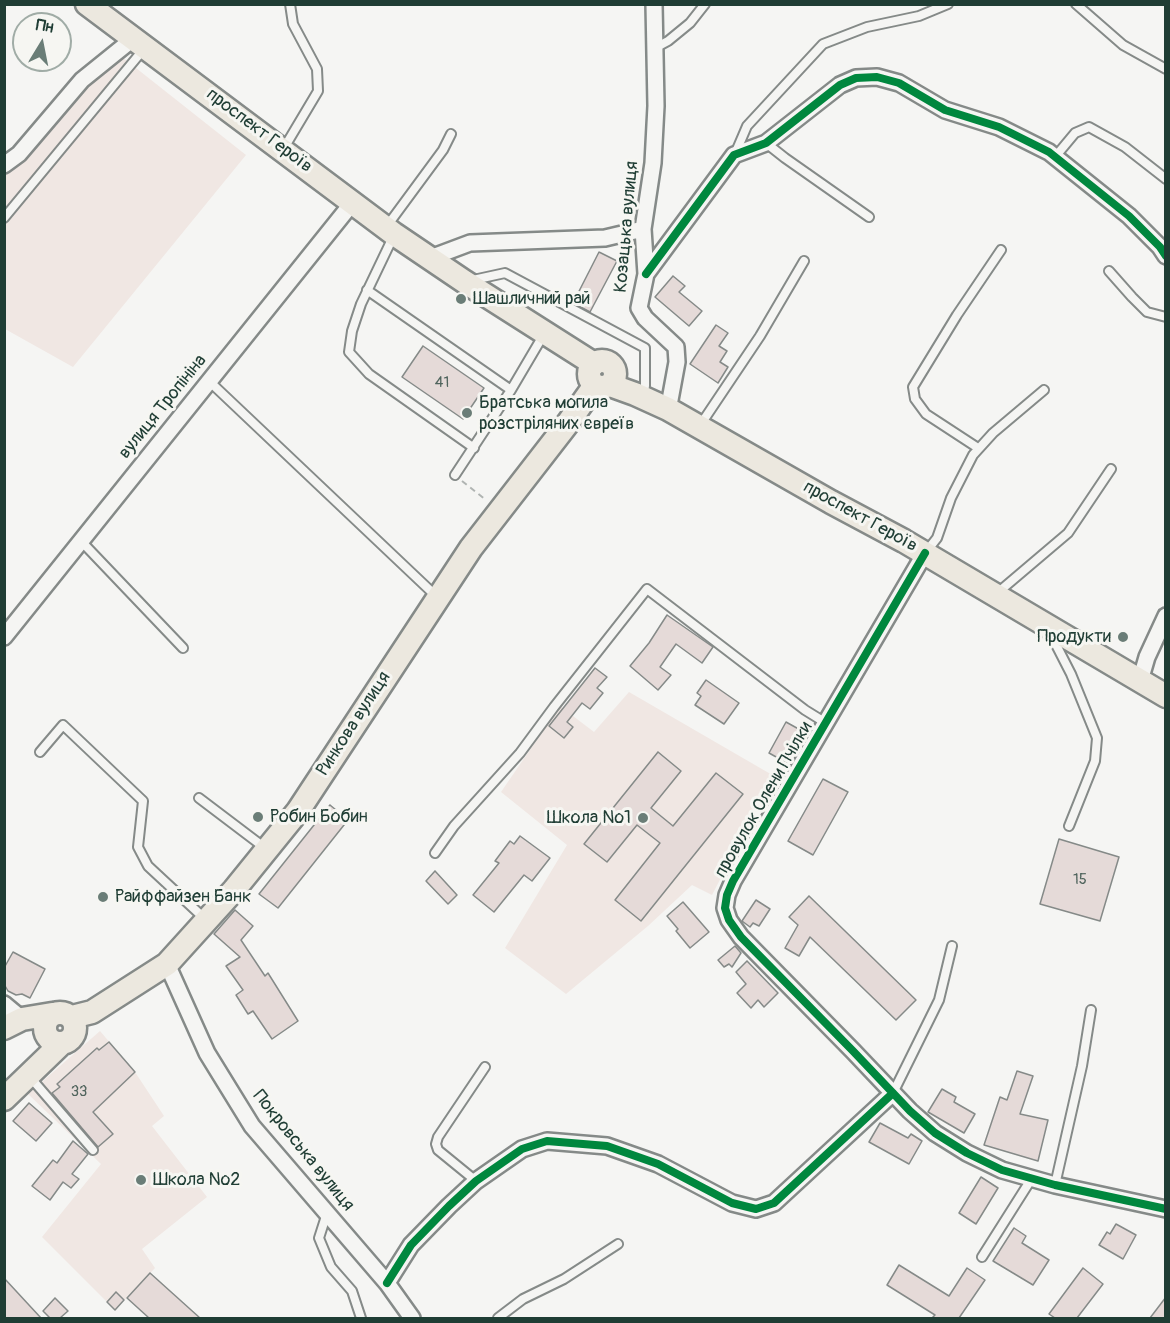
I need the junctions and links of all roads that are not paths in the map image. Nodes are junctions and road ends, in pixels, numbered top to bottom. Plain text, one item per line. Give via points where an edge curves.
1 (87, 4) edge
2 (290, 4) edge
3 (705, 4) edge
4 (948, 4) edge
5 (1076, 4) edge
6 (654, 5) edge
7 (140, 42) junction
8 (655, 48) junction
9 (1166, 69) edge
10 (451, 134) dead end
11 (766, 143) junction
12 (283, 150) junction
13 (734, 155) junction
14 (1055, 157) junction
15 (4, 165) edge
16 (1166, 179) edge
17 (353, 202) junction
18 (869, 217) dead end
19 (4, 218) edge
20 (643, 229) junction
21 (390, 230) junction
22 (1001, 250) dead end
23 (1166, 256) edge
24 (430, 258) junction
25 (804, 261) dead end
26 (1110, 271) dead end
27 (646, 274) junction
28 (465, 282) junction
29 (367, 290) junction
30 (1166, 317) edge
31 (545, 332) junction
32 (604, 377) junction
33 (209, 381) junction
34 (645, 386) junction
35 (511, 390) junction
36 (1044, 390) dead end
37 (670, 400) junction
38 (705, 417) junction
39 (474, 448) junction
40 (978, 448) junction
41 (1111, 469) dead end
42 (455, 475) road end
43 (81, 541) junction
44 (928, 549) junction
45 (1002, 589) junction
46 (437, 597) junction
47 (1166, 616) edge
48 (1049, 622) junction
49 (4, 637) edge
50 (183, 648) dead end
51 (1141, 676) junction
52 (1166, 683) edge
53 (1166, 696) edge
54 (826, 723) junction
55 (40, 752) dead end
56 (199, 798) dead end
57 (1069, 826) dead end
58 (267, 849) junction
59 (435, 853) dead end
60 (206, 921) junction
61 (952, 946) dead end
62 (167, 964) junction
63 (4, 1004) edge
64 (1091, 1010) dead end
65 (62, 1016) junction
66 (13, 1024) edge
67 (485, 1067) dead end
68 (28, 1076) junction
69 (893, 1094) junction
70 (4, 1099) edge
71 (93, 1150) dead end
72 (1032, 1178) junction
73 (476, 1181) junction
74 (1055, 1185) junction
75 (1166, 1209) edge
76 (327, 1214) junction
77 (618, 1244) dead end
78 (982, 1257) dead end
79 (387, 1283) junction
80 (361, 1318) edge
81 (412, 1318) edge
82 (498, 1318) edge

1 - 7 main road, проспект Героїв
2 - 12 lane via 293,24 317,69 318,91
3 - 8 lane via 690,23
4 - 13 lane via 823,44 747,126
5 - 9 lane via 1123,45
6 - 8 street, Козацька вулиця
7 - 12 main road, проспект Героїв
7 - 15 street via 82,80
7 - 19 lane
8 - 20 street, Козацька вулиця via 654,140
10 - 21 lane
11 - 13 street
11 - 14 street via 840,85 856,78 876,77 899,83 945,110 999,127
11 - 18 lane
12 - 17 main road, проспект Героїв
13 - 27 street
14 - 16 lane via 1075,133 1089,128 1125,147
14 - 23 street via 1130,216
17 - 21 main road, проспект Героїв
17 - 33 street, вулиця Тропініна
20 - 24 street via 605,238 470,243
20 - 27 street, Козацька вулиця
21 - 24 main road, проспект Героїв
21 - 29 lane
22 - 40 lane via 913,387 915,399 926,414
24 - 28 main road, проспект Героїв
25 - 38 lane via 760,336
26 - 30 lane via 1147,312
27 - 37 street, Козацька вулиця via 639,308 676,347
28 - 31 main road, проспект Героїв
28 - 34 lane via 505,273 645,348
29 - 35 lane
29 - 39 lane via 349,352 369,374
31 - 32 main road, проспект Героїв
31 - 35 lane
32 - 34 main road, проспект Героїв
32 - 44 main road, проспект Героїв via 831,502
32 - 46 main road, Ринкова вулиця
33 - 43 street, вулиця Тропініна
33 - 46 lane
34 - 37 main road, проспект Героїв
35 - 39 lane
36 - 40 lane
37 - 38 main road, проспект Героїв
38 - 44 main road, проспект Героїв
39 - 42 lane
40 - 44 lane via 951,498 937,538
41 - 45 lane via 1068,533
43 - 49 street, вулиця Тропініна
43 - 50 lane
44 - 45 main road, проспект Героїв
44 - 48 main road, проспект Героїв
44 - 54 street, провулок Олени Пчілки
45 - 48 main road, проспект Героїв
46 - 58 main road, Ринкова вулиця via 298,811
47 - 51 street
48 - 51 main road, проспект Героїв
48 - 57 lane via 1052,639 1097,738 1095,761
51 - 52 main road, проспект Героїв
51 - 53 main road, проспект Героїв
54 - 59 lane via 647,590 520,753 454,826
54 - 69 street, провулок Олени Пчілки via 733,880 725,908 741,937
55 - 60 lane via 63,725 143,801 138,847 148,866
56 - 58 lane
58 - 60 main road, Ринкова вулиця
60 - 62 main road, Ринкова вулиця
61 - 69 lane via 939,1000
62 - 65 main road, Ринкова вулиця via 92,1012
62 - 76 street, Покровська вулиця via 207,1053 252,1126
63 - 66 street
64 - 74 lane
65 - 66 main road, Ринкова вулиця
65 - 68 main road via 76,1026 74,1036
67 - 73 lane via 436,1144 438,1150
68 - 70 main road
68 - 71 lane
69 - 72 street, провулок Олени Пчілки via 935,1133 967,1153 1002,1170
69 - 73 street via 774,1203 756,1209 732,1203 658,1164 606,1146 547,1141 522,1149
72 - 74 street, провулок Олени Пчілки
72 - 78 lane
73 - 79 street via 411,1245
74 - 75 street, провулок Олени Пчілки
76 - 79 street, Покровська вулиця
76 - 80 lane via 319,1238 331,1267 352,1291
77 - 82 lane
79 - 81 street, Покровська вулиця

